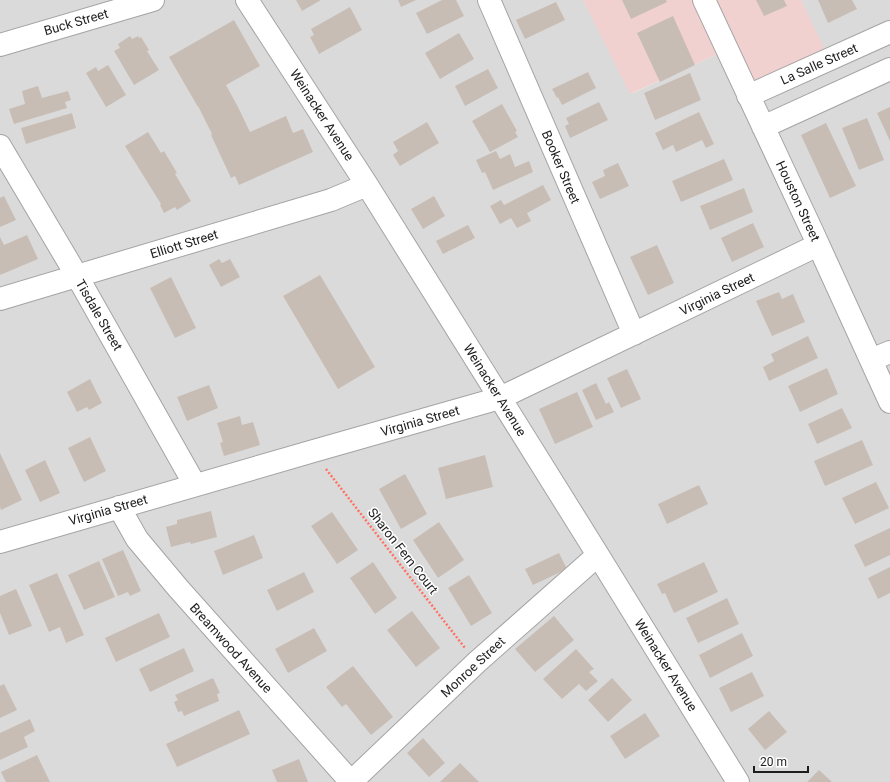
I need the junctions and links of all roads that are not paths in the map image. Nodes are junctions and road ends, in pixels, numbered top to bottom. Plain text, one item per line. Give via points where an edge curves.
1 (152, 0) edge
2 (247, 0) edge
3 (489, 0) edge
4 (704, 0) edge
5 (890, 32) edge
6 (0, 45) edge
7 (890, 69) edge
8 (748, 96) junction
9 (763, 127) junction
10 (0, 146) edge
11 (367, 184) junction
12 (818, 245) junction
13 (77, 276) junction
14 (0, 299) edge
15 (634, 334) junction
16 (880, 356) edge
17 (500, 398) junction
18 (890, 402) edge
19 (195, 484) junction
20 (119, 507) junction
21 (0, 542) edge
22 (598, 555) junction
23 (351, 782) edge
24 (738, 782) edge

1 - 6 street, Buck Street
2 - 11 street, Weinacker Avenue
3 - 15 street, Booker Street
4 - 8 street, Houston Street
5 - 8 street, La Salle Street
7 - 9 street
8 - 9 street, Houston Street
9 - 12 street, Houston Street
10 - 13 street, Tisdale Street
11 - 13 street, Elliott Street via 331,200
11 - 17 street, Weinacker Avenue
12 - 15 street, Virginia Street
12 - 16 street, Houston Street
13 - 14 street, Elliott Street
13 - 19 street, Tisdale Street
15 - 17 street, Virginia Street
16 - 18 street, Houston Street
17 - 19 street, Virginia Street
17 - 22 street, Weinacker Avenue
19 - 20 street, Virginia Street
20 - 21 street, Virginia Street
20 - 23 street, Breamwood Avenue via 138,539 178,588
22 - 23 street, Monroe Street via 477,662
22 - 24 street, Weinacker Avenue

